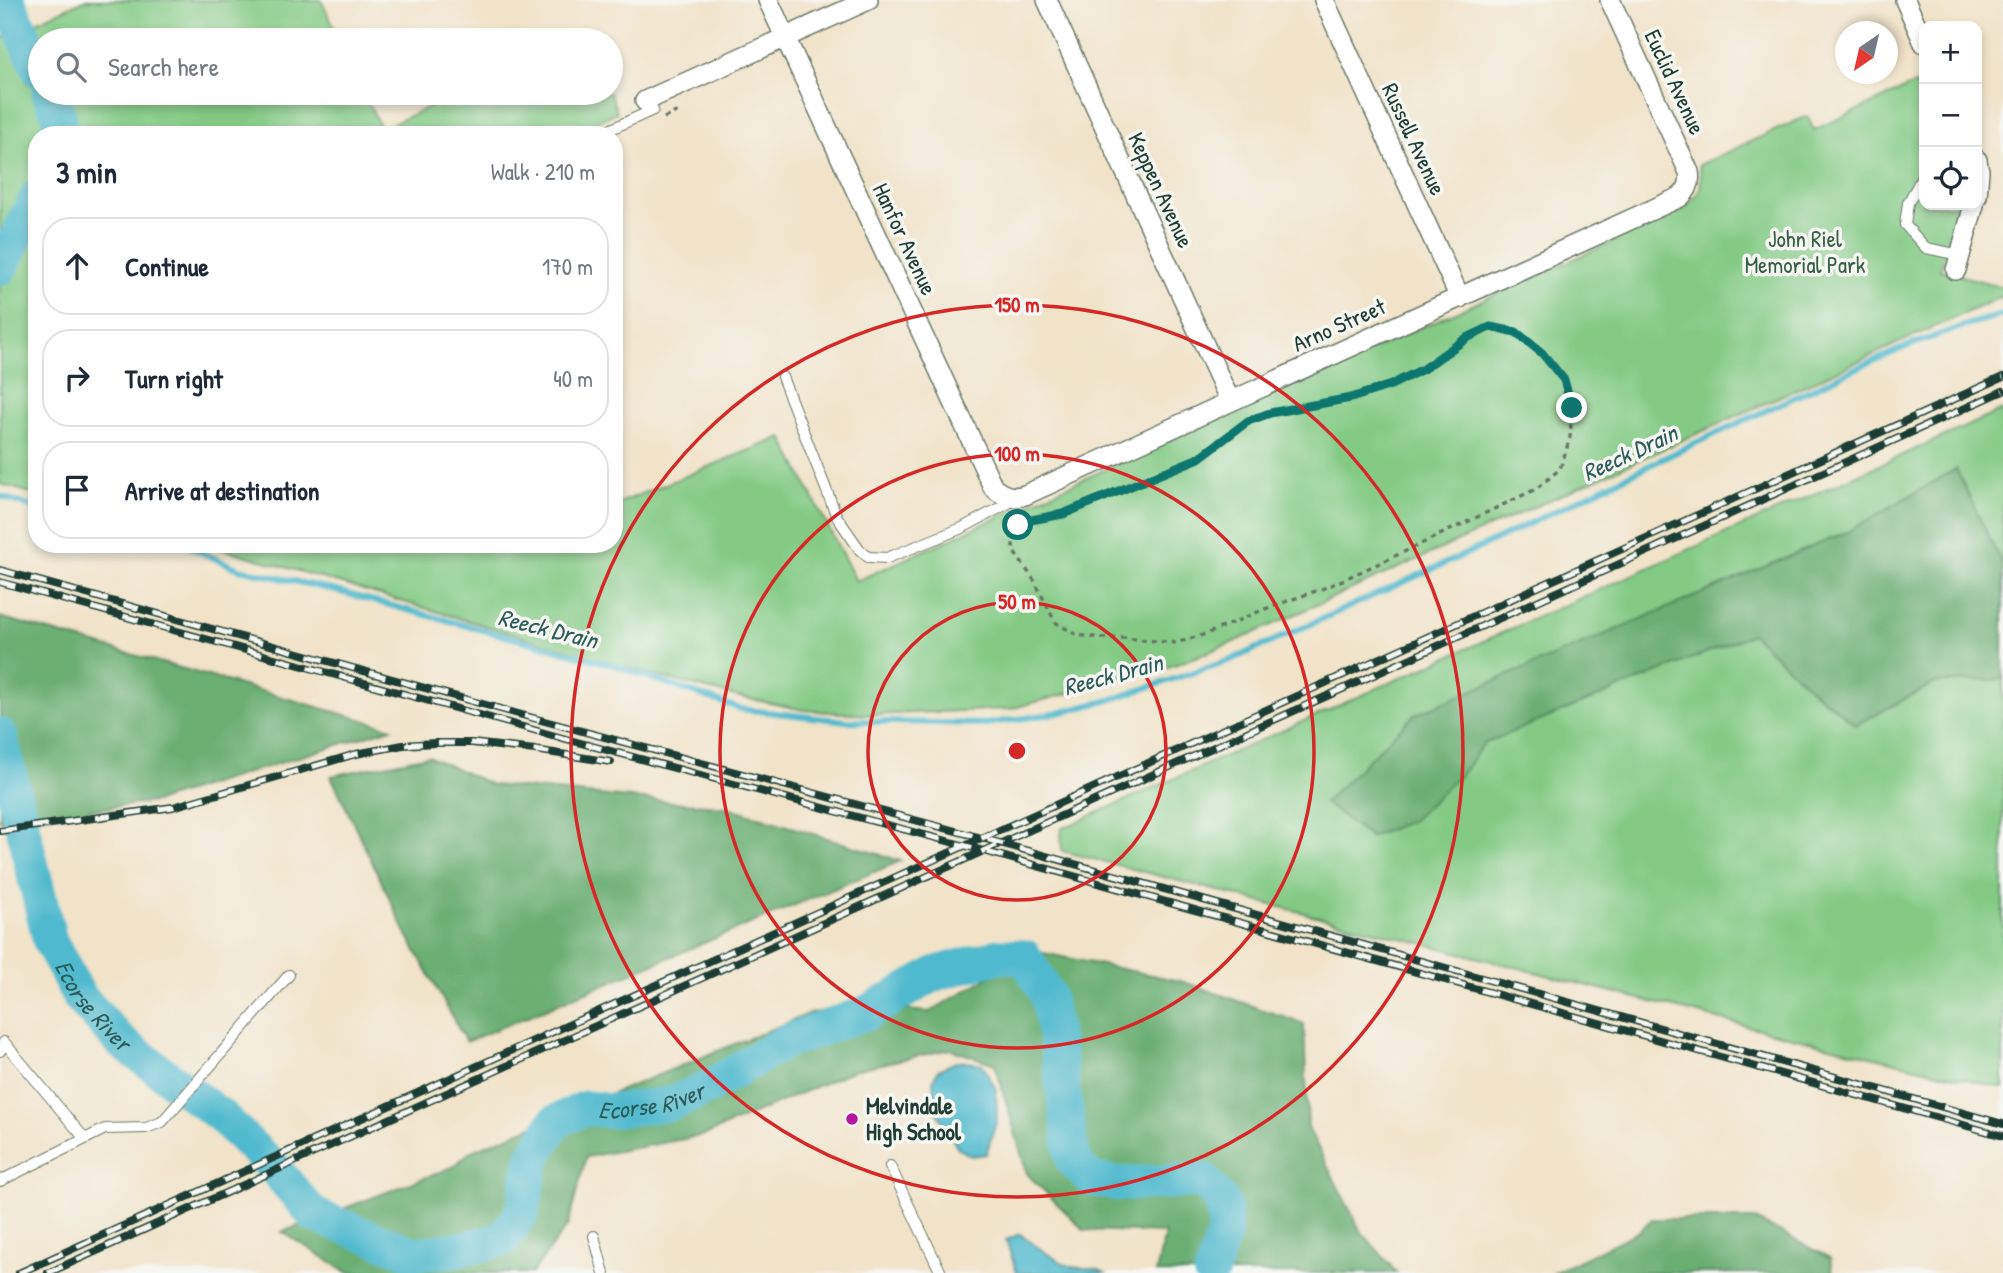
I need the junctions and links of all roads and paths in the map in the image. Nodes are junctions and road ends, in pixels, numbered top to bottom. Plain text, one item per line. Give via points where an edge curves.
1 (768, 0) edge
2 (868, 0) edge
3 (1047, 0) edge
4 (1324, 0) edge
5 (1610, 0) edge
6 (1905, 0) edge
7 (1919, 32) edge
8 (784, 38) junction
9 (649, 105) joint
10 (678, 111) dead end
11 (660, 120) dead end
12 (613, 126) edge
13 (1919, 183) edge
14 (1689, 186) joint
15 (1973, 210) edge
16 (1958, 262) joint
17 (1460, 298) junction
18 (782, 377) dead end
19 (1230, 401) junction
20 (1011, 496) junction
21 (1034, 580) joint
22 (289, 975) dead end
23 (0, 1051) edge
24 (85, 1139) junction
25 (890, 1166) dead end
26 (0, 1181) edge
27 (594, 1236) dead end
28 (604, 1273) edge
29 (941, 1273) edge

1 - 8 street, Hanfor Avenue
2 - 8 street
3 - 19 street, Keppen Avenue
4 - 17 street, Russell Avenue
5 - 14 street, Euclid Avenue via 1689,172
6 - 7 street
8 - 9 street
8 - 20 street, Hanfor Avenue via 993,487
9 - 12 lane
10 - 11 path
13 - 16 lane via 1908,203 1905,226 1926,248
14 - 17 street, Arno Street via 1680,197
15 - 16 street
17 - 19 street, Arno Street
18 - 20 lane via 837,517 868,557 887,558 962,528
19 - 20 street, Arno Street
21 - 21 path via 1055,622 1077,635 1177,643 1209,633 1327,587 1536,489 1560,468 1570,438 1572,408 1564,380 1542,353 1516,332 1490,327 1391,385 1248,421 1199,458 1063,514 1018,525 1014,552
22 - 24 lane via 162,1122 146,1128 105,1129
23 - 24 lane via 4,1042
24 - 26 lane
25 - 29 lane
27 - 28 lane

